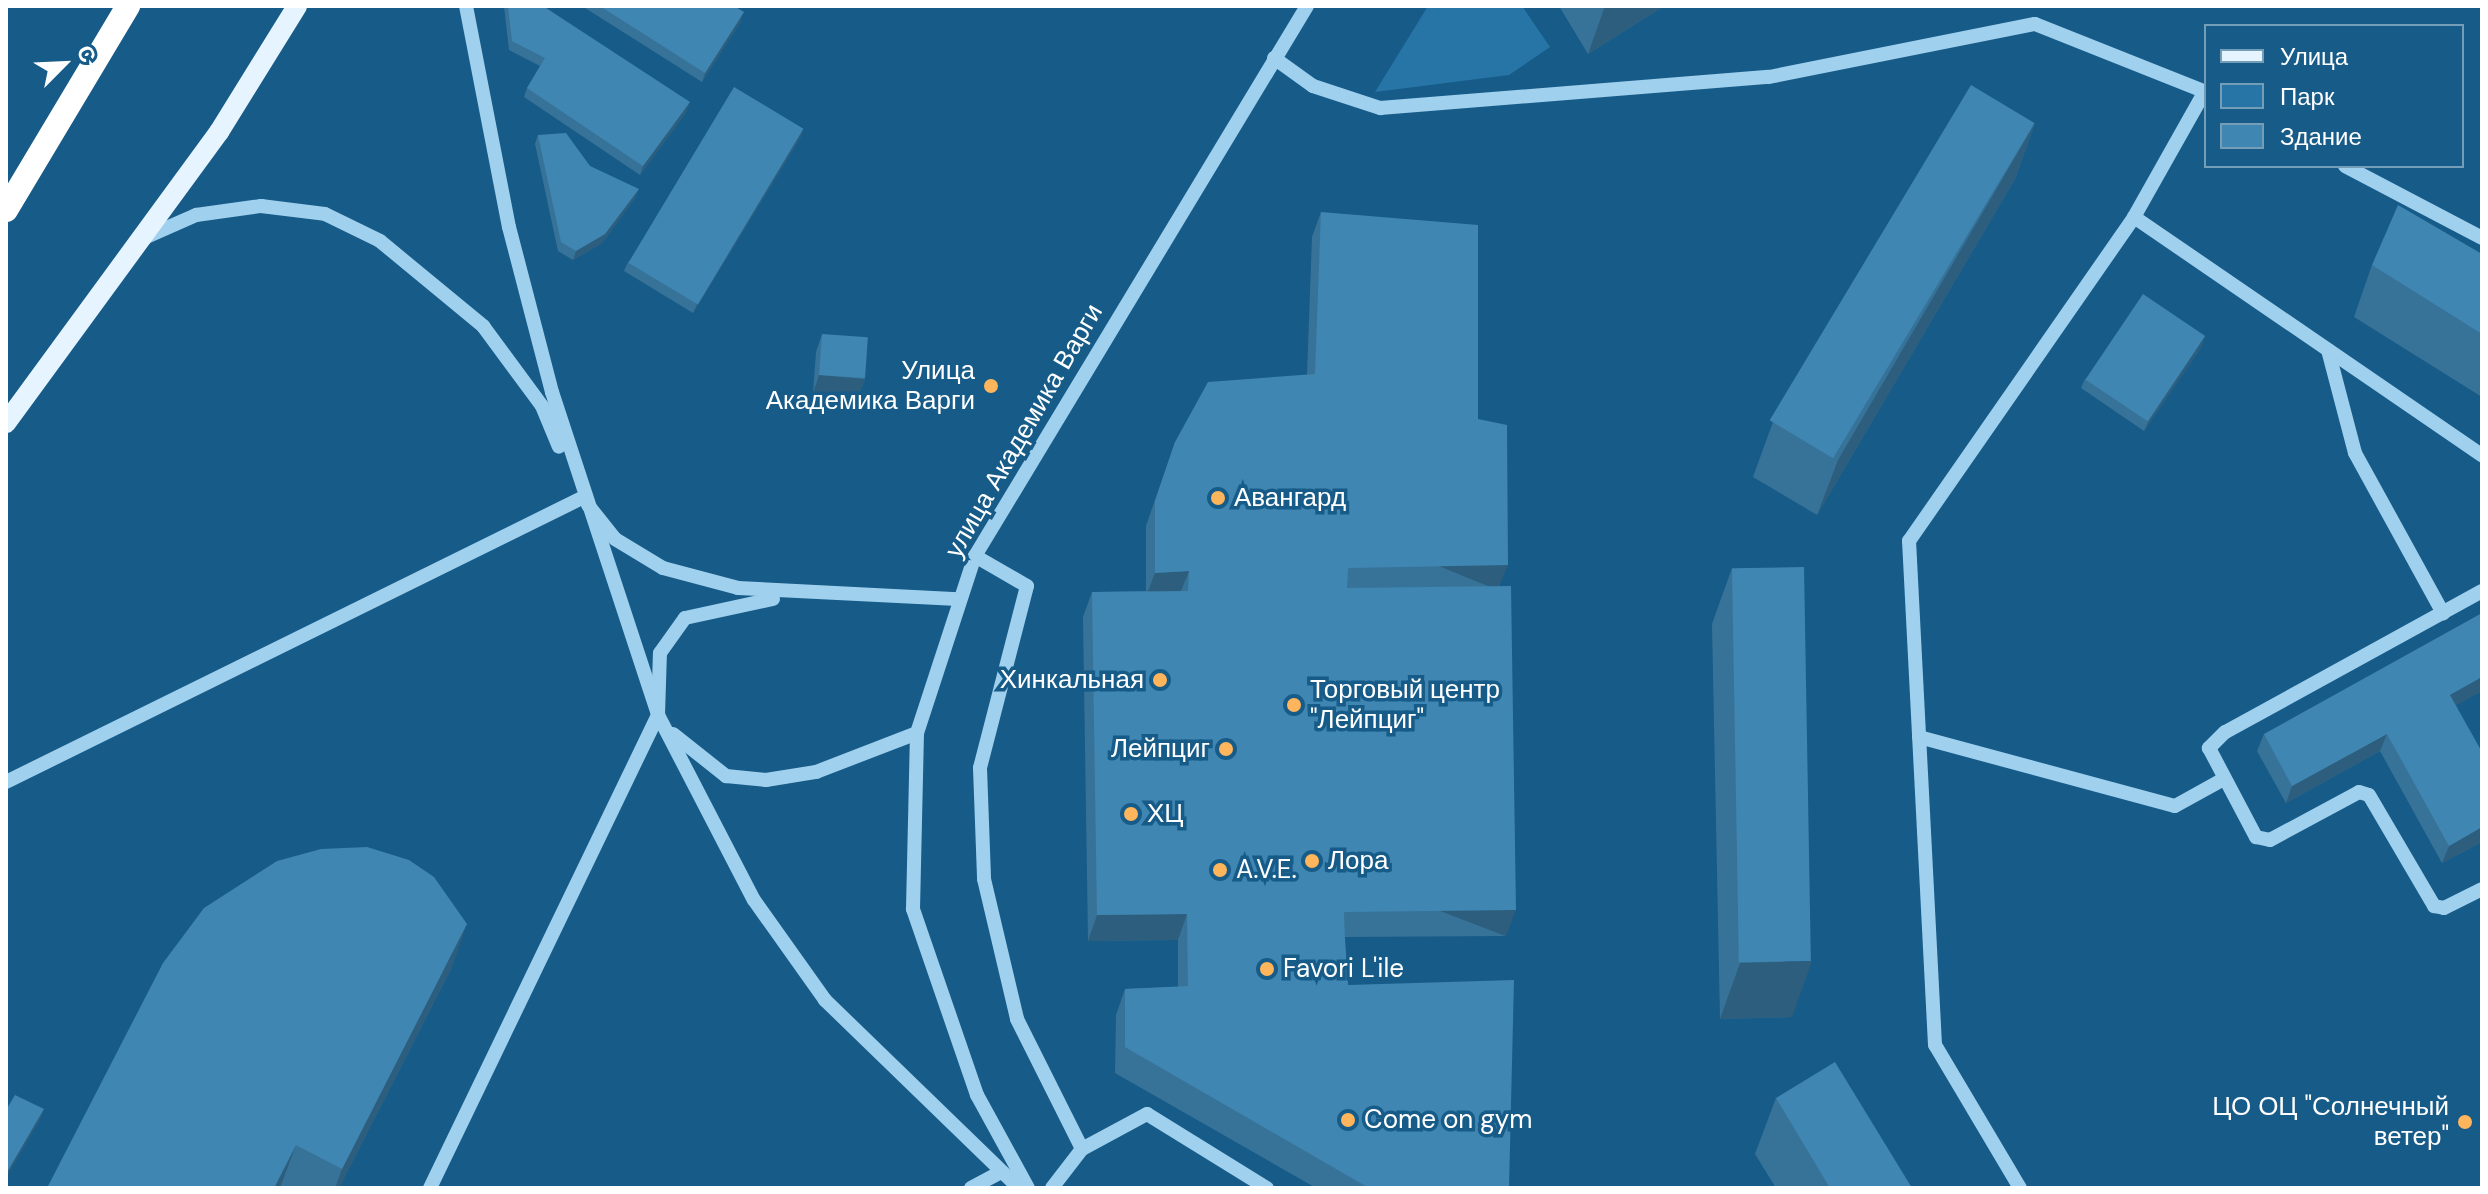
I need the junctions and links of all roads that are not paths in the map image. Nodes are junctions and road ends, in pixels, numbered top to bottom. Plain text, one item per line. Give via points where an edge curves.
1 (128, 6) edge
2 (297, 6) edge
3 (466, 6) edge
4 (1307, 6) edge
5 (1274, 58) junction
6 (2204, 92) edge
7 (2204, 94) edge
8 (2349, 168) edge
9 (6, 210) edge
10 (2134, 217) junction
11 (146, 237) junction
12 (2482, 238) edge
13 (2328, 350) junction
14 (6, 423) edge
15 (2482, 455) edge
16 (582, 498) junction
17 (975, 556) junction
18 (2482, 591) edge
19 (805, 596) junction
20 (958, 599) junction
21 (2443, 613) junction
22 (658, 715) junction
23 (917, 733) junction
24 (1919, 737) junction
25 (2222, 780) junction
26 (6, 782) edge
27 (2482, 889) edge
28 (1082, 1149) junction
29 (1001, 1172) junction
30 (430, 1188) edge
31 (971, 1188) edge
32 (1019, 1188) edge
33 (1028, 1188) edge
34 (1052, 1188) edge
35 (1267, 1188) edge
36 (2020, 1188) edge

1 - 9 highway
2 - 11 main road
3 - 16 street via 509,227
4 - 5 street, улица Академика Варги
5 - 6 street via 1313,86 1380,108 1769,77 2035,24
5 - 17 street, улица Академика Варги
7 - 10 street
8 - 12 street
10 - 13 street
10 - 24 street via 1909,541
11 - 14 main road
11 - 16 street via 196,215 261,206 325,214 380,241 483,326 542,406
13 - 15 street
13 - 21 street via 2355,453
16 - 19 street via 615,539 663,568
16 - 22 street
16 - 26 street
17 - 20 street, улица Академика Варги
17 - 28 street via 1027,586 980,768 984,879 1017,1019
18 - 21 street
19 - 20 street
19 - 22 street via 736,601 685,618 660,653
20 - 23 street, улица Академика Варги
21 - 25 street via 2215,738 2209,756
22 - 23 street via 701,761 726,776 766,780 816,772
22 - 29 street via 754,900 825,1000
22 - 30 street
23 - 33 street, улица Академика Варги via 913,909 977,1095
24 - 25 street via 2175,806
24 - 36 street via 1935,1045
25 - 27 street via 2262,840 2359,792 2369,795 2434,906 2444,908
28 - 34 street
28 - 35 street via 1147,1114
29 - 31 street
29 - 32 street

